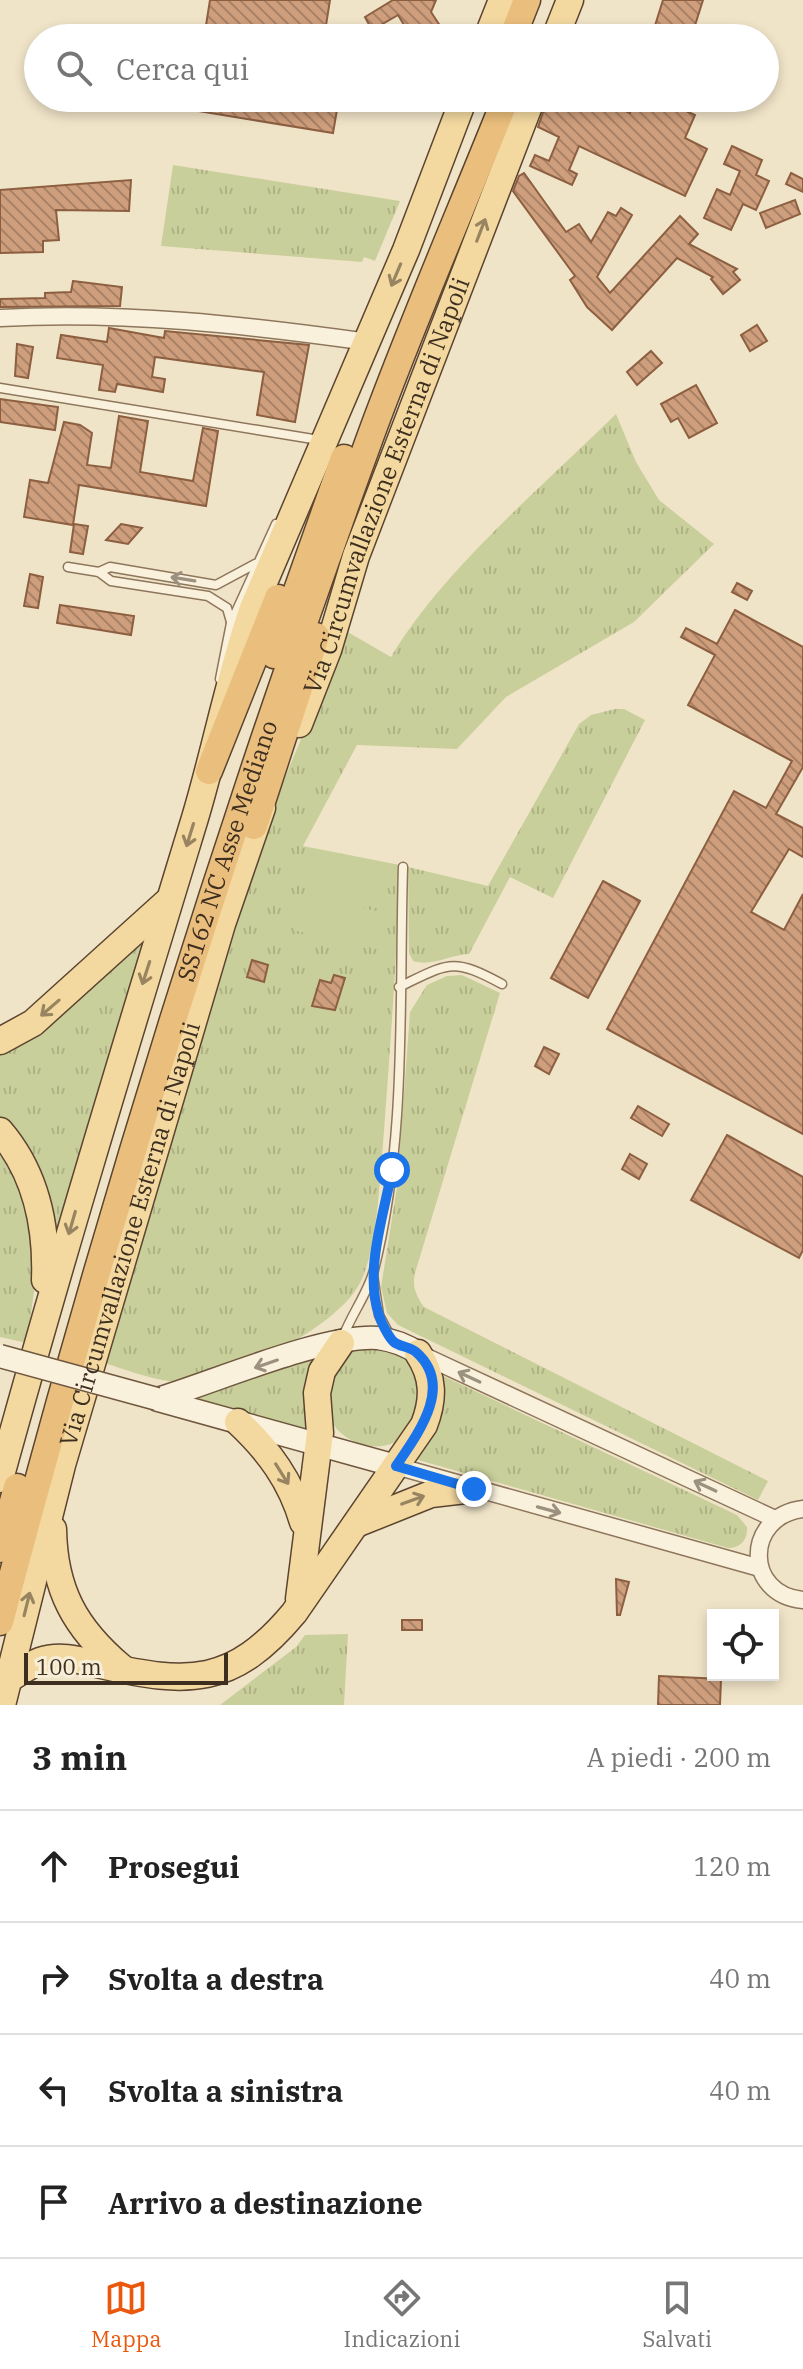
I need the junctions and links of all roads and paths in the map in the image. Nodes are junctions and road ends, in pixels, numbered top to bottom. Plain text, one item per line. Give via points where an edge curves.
1 (502, 0) edge
2 (527, 0) edge
3 (545, 0) edge
4 (570, 0) edge
5 (493, 24) edge
6 (518, 24) edge
7 (536, 24) edge
8 (561, 24) edge
9 (458, 112) edge
10 (481, 112) edge
11 (500, 112) edge
12 (527, 112) edge
13 (0, 318) edge
14 (368, 342) junction
15 (0, 388) edge
16 (369, 438) junction
17 (326, 442) junction
18 (299, 505) junction
19 (314, 536) junction
20 (255, 563) junction
21 (68, 567) dead end
22 (99, 572) junction
23 (231, 623) junction
24 (217, 736) junction
25 (209, 771) junction
26 (254, 826) junction
27 (403, 867) dead end
28 (170, 899) junction
29 (502, 984) dead end
30 (399, 987) junction
31 (0, 1041) edge
32 (0, 1131) edge
33 (373, 1274) junction
34 (44, 1319) junction
35 (393, 1342) junction
36 (341, 1343) junction
37 (418, 1353) junction
38 (0, 1356) edge
39 (157, 1399) junction
40 (238, 1422) junction
41 (317, 1444) junction
42 (396, 1466) junction
43 (0, 1479) edge
44 (474, 1489) junction
45 (53, 1502) junction
46 (799, 1507) edge
47 (775, 1519) junction
48 (356, 1524) junction
49 (307, 1537) junction
50 (0, 1549) edge
51 (760, 1568) junction
52 (802, 1601) edge
53 (294, 1613) junction
54 (0, 1622) edge
55 (123, 1670) junction
56 (5, 1692) edge

1 - 5 main road
2 - 6 highway
3 - 7 highway
4 - 8 main road
9 -> 14 main road
10 - 19 highway, SS162 NC Asse Mediano
11 - 16 highway, SS162 NC Asse Mediano
26 -> 12 main road, Via Circumvallazione Esterna di Napoli via 328,650 356,556
13 - 14 street via 123,317
14 - 17 main road
15 - 17 lane
16 - 26 highway via 304,680
16 - 54 highway, SS162 NC Asse Mediano via 196,940 43,1457
17 - 18 main road
18 - 20 lane via 283,510
18 - 24 main road via 248,622
19 - 25 highway via 269,615
19 - 50 highway, SS162 NC Asse Mediano via 176,941
20 -> 22 lane via 216,585 110,567
20 - 23 lane
21 - 22 lane
22 - 23 lane via 111,581 219,600
23 - 24 lane via 214,707
24 - 25 main road
25 -> 28 main road
26 - 45 main road, Via Circumvallazione Esterna di Napoli
27 - 30 lane
28 -> 31 main road via 33,1023
28 -> 34 main road
29 - 30 lane via 461,964 445,965
30 - 33 lane via 401,1053 392,1170
32 - 34 main road via 29,1177 41,1218 47,1248
33 - 35 lane via 379,1315
33 - 36 lane
34 - 43 main road
35 - 36 main road via 376,1338
35 - 37 main road
36 -> 39 main road
36 - 41 main road via 319,1382
37 - 42 main road via 429,1369 431,1409
47 -> 37 street
38 - 39 main road, bridge
39 - 40 main road
40 - 41 main road
40 -> 49 main road via 275,1462 295,1494
41 - 42 main road
41 - 49 main road
42 - 44 street
42 - 48 main road
48 -> 44 main road via 431,1494
44 -> 51 street
45 - 55 main road via 53,1551 61,1589 92,1643
56 -> 45 main road, Via Circumvallazione Esterna di Napoli
46 - 47 street
47 - 51 street via 761,1541
48 - 53 main road
49 - 53 main road
51 - 52 street via 775,1590
53 - 55 main road via 270,1641 221,1672 172,1678
55 - 56 main road via 67,1657 40,1661

